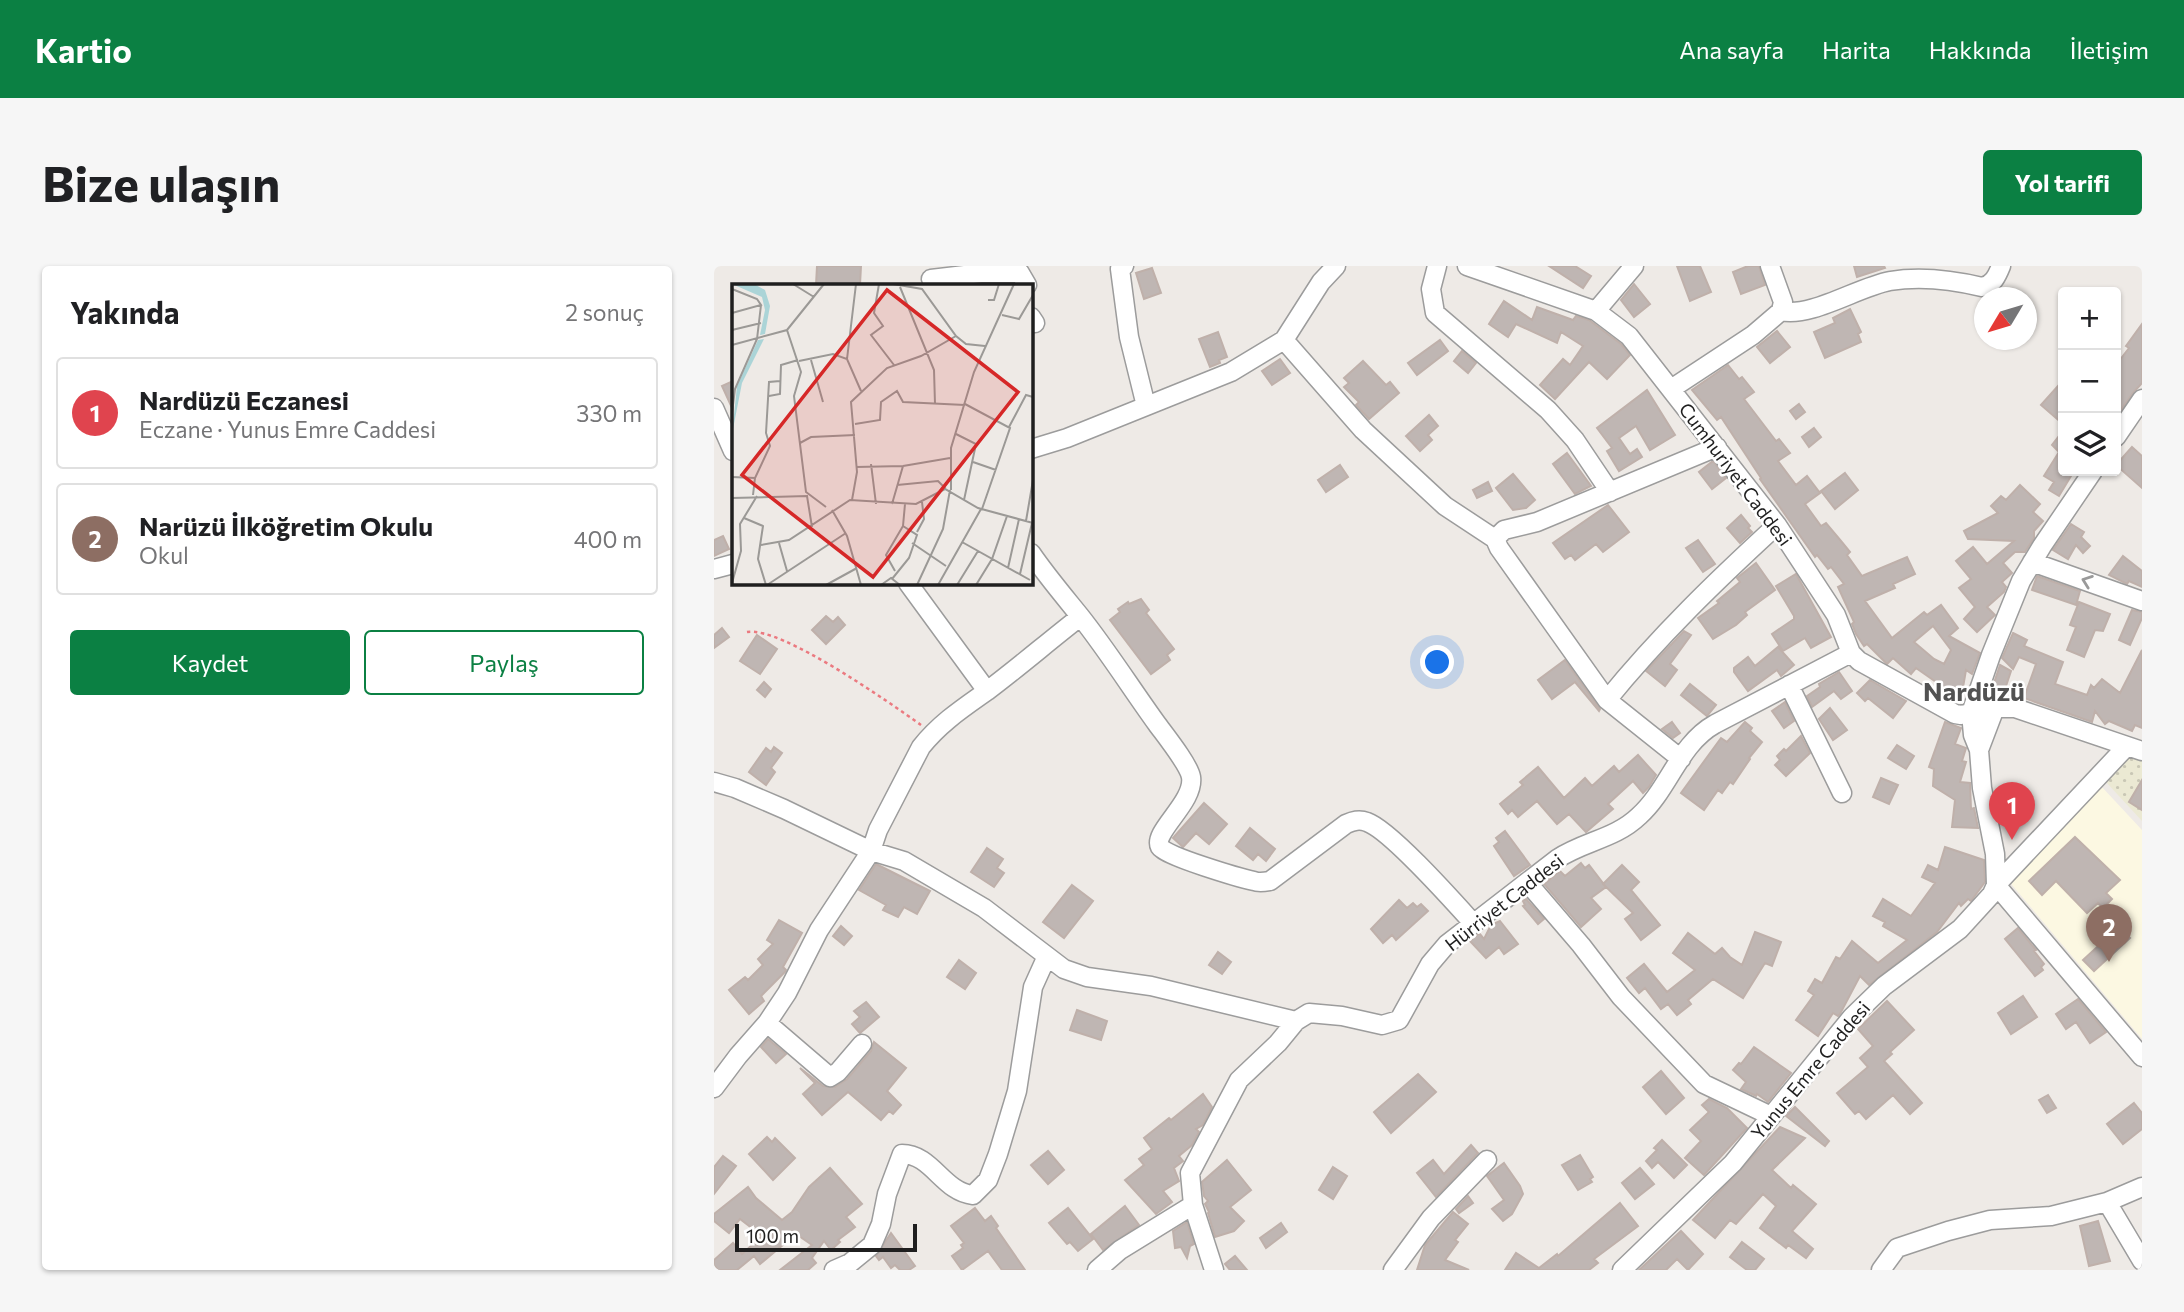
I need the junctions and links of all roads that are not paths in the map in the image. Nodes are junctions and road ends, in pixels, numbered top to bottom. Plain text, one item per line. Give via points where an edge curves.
1 (1124, 266) edge
2 (1336, 266) edge
3 (1437, 266) edge
4 (1468, 266) edge
5 (1634, 266) edge
6 (1770, 266) edge
7 (2001, 266) edge
8 (931, 277) edge
9 (1026, 284) edge
10 (1596, 311) junction
11 (1781, 312) junction
12 (1284, 340) junction
13 (1671, 389) junction
14 (2142, 399) edge
15 (1146, 406) junction
16 (714, 408) edge
17 (2121, 430) edge
18 (1717, 447) junction
19 (732, 449) edge
20 (1032, 449) edge
21 (2090, 476) edge
22 (1609, 492) junction
23 (1777, 525) junction
24 (1495, 539) junction
25 (1032, 554) edge
26 (2032, 562) junction
27 (732, 564) edge
28 (714, 569) edge
29 (909, 584) edge
30 (2142, 601) edge
31 (1080, 617) junction
32 (1851, 653) junction
33 (1789, 685) junction
34 (987, 691) junction
35 (1608, 700) junction
36 (1995, 708) junction
37 (1971, 713) junction
38 (2135, 748) edge
39 (1979, 750) junction
40 (1681, 759) junction
41 (714, 782) edge
42 (1842, 793) dead end
43 (871, 850) junction
44 (1527, 882) junction
45 (1996, 885) junction
46 (1473, 923) junction
47 (1047, 956) junction
48 (1296, 1021) junction
49 (767, 1023) junction
50 (862, 1044) dead end
51 (2142, 1057) edge
52 (714, 1088) edge
53 (1770, 1116) junction
54 (1487, 1160) dead end
55 (2142, 1187) edge
56 (2106, 1202) junction
57 (1194, 1205) junction
58 (2142, 1262) edge
59 (834, 1270) edge
60 (1097, 1270) edge
61 (1214, 1270) edge
62 (1393, 1270) edge
63 (1622, 1270) edge
64 (1881, 1270) edge

1 - 15 street via 1120,269 1129,337
2 - 12 street
3 - 22 street via 1431,289 1435,313 1555,417
4 - 10 street, Cumhuriyet Caddesi
5 - 10 street
6 - 11 street via 1783,302
7 - 11 street via 1988,286 1928,279 1889,281 1800,313
8 - 9 street via 1020,273
10 - 13 street, Cumhuriyet Caddesi via 1629,336
11 - 13 street
12 - 15 street via 1231,372
12 - 24 street via 1363,430 1445,506
13 - 18 street, Cumhuriyet Caddesi
14 - 17 street
15 - 20 street
16 - 19 street
18 - 22 street
18 - 23 street, Cumhuriyet Caddesi
21 - 26 street
22 - 24 street via 1537,522 1504,530
23 - 32 street, Cumhuriyet Caddesi via 1836,615
23 - 35 street via 1649,649
24 - 35 street
25 - 31 street
30 -> 26 street
26 - 37 street
27 - 28 street
29 - 34 street
31 - 34 street
31 - 46 street via 1192,776 1183,806 1161,834 1161,849 1257,882 1270,881 1346,824 1365,821 1392,840
32 - 33 street, Hürriyet Caddesi
32 - 37 street via 1949,712
33 - 40 street, Hürriyet Caddesi via 1706,729
33 - 42 street
34 - 43 street via 957,711 921,747
35 - 40 street
36 - 37 street
36 - 38 street via 2015,708
36 - 39 street
37 - 39 street via 1972,735
38 - 45 street, Yunus Emre Caddesi
39 - 45 street via 1996,854
40 - 44 street, Hürriyet Caddesi via 1630,825 1569,850
41 - 43 street
43 - 47 street via 904,861 984,908
43 - 49 street
44 - 46 street, Hürriyet Caddesi
44 - 53 street via 1621,997 1704,1084
45 - 51 street
45 - 53 street, Yunus Emre Caddesi via 1972,918 1884,986 1852,1017
46 - 48 street, Hürriyet Caddesi via 1438,954 1393,1024 1310,1013
47 - 48 street via 1064,969 1087,977 1151,986
47 - 59 street via 1033,986 1017,1091 988,1180 973,1195 962,1194 928,1163 902,1154 872,1245
48 - 57 street via 1239,1080 1190,1174
49 - 50 street via 830,1077
49 - 52 street
53 - 63 street, Yunus Emre Caddesi via 1733,1163
54 - 62 street via 1431,1218
55 - 56 street
56 - 58 street
56 - 64 street via 2051,1216 1990,1220 1948,1231 1897,1248
57 - 60 street via 1120,1250
57 - 61 street

